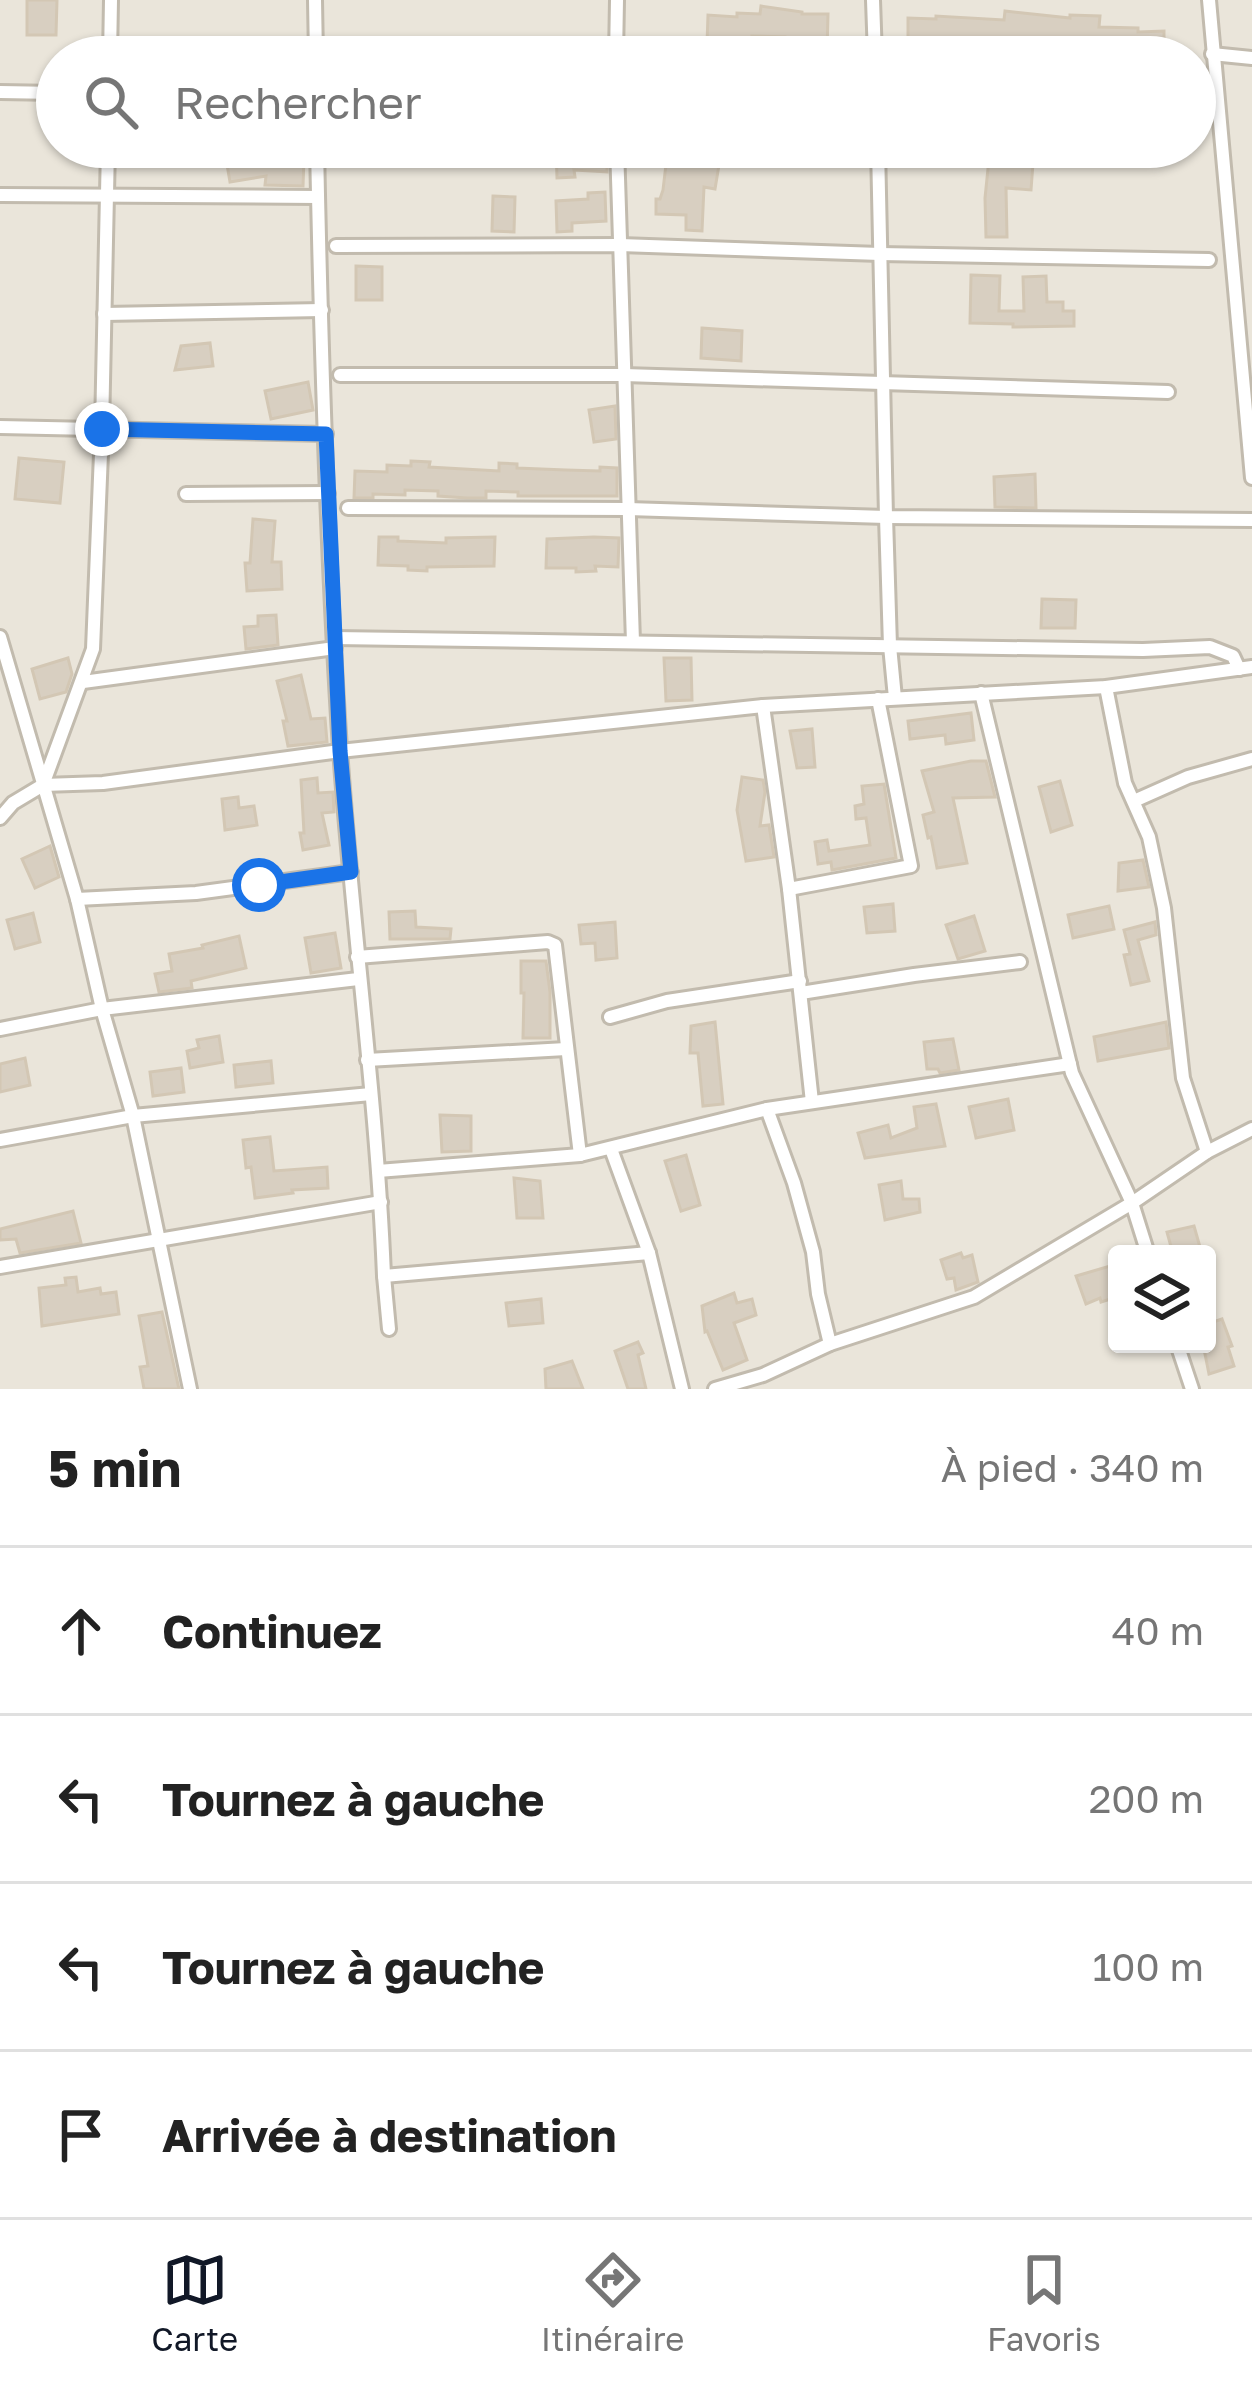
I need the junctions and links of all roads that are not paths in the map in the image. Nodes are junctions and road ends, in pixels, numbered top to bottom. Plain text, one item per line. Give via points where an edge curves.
1 (111, 0) edge
2 (315, 0) edge
3 (617, 0) edge
4 (873, 0) edge
5 (1209, 0) edge
6 (110, 36) edge
7 (316, 36) edge
8 (616, 36) edge
9 (874, 36) edge
10 (1211, 36) edge
11 (1216, 54) edge
12 (1252, 58) edge
13 (0, 92) edge
14 (36, 92) edge
15 (1216, 93) edge
16 (107, 168) edge
17 (317, 168) edge
18 (617, 168) edge
19 (878, 168) edge
20 (0, 195) edge
21 (106, 196) junction
22 (318, 197) junction
23 (620, 245) junction
24 (336, 246) dead end
25 (880, 254) junction
26 (1209, 260) dead end
27 (322, 310) junction
28 (104, 314) junction
29 (340, 375) dead end
30 (624, 375) junction
31 (883, 383) junction
32 (1168, 392) dead end
33 (1249, 412) edge
34 (0, 427) edge
35 (102, 429) junction
36 (326, 434) junction
37 (1252, 478) edge
38 (328, 493) junction
39 (186, 494) dead end
40 (348, 508) dead end
41 (628, 509) junction
42 (886, 517) junction
43 (1252, 520) edge
44 (0, 637) edge
45 (633, 642) junction
46 (335, 643) junction
47 (890, 646) junction
48 (1246, 668) edge
49 (83, 682) junction
50 (1106, 687) junction
51 (16, 692) junction
52 (982, 693) junction
53 (0, 696) edge
54 (895, 698) junction
55 (878, 699) junction
56 (763, 706) junction
57 (340, 751) junction
58 (1252, 759) edge
59 (43, 785) junction
60 (1134, 801) junction
61 (0, 818) edge
62 (351, 872) junction
63 (789, 889) junction
64 (76, 899) junction
65 (357, 957) junction
66 (1019, 962) dead end
67 (358, 979) junction
68 (801, 987) junction
69 (102, 1009) junction
70 (610, 1017) dead end
71 (0, 1029) edge
72 (566, 1049) junction
73 (368, 1060) junction
74 (1070, 1064) junction
75 (371, 1094) junction
76 (812, 1102) junction
77 (767, 1109) junction
78 (133, 1116) junction
79 (1252, 1130) edge
80 (0, 1140) edge
81 (610, 1149) junction
82 (1207, 1152) junction
83 (580, 1155) junction
84 (378, 1171) junction
85 (381, 1202) junction
86 (1132, 1203) junction
87 (158, 1240) junction
88 (1145, 1245) edge
89 (649, 1253) junction
90 (0, 1268) edge
91 (384, 1276) junction
92 (389, 1329) dead end
93 (830, 1343) junction
94 (1180, 1353) edge
95 (190, 1389) edge
96 (682, 1389) edge
97 (715, 1389) edge
98 (1192, 1389) edge

1 - 6 street
2 - 7 street
3 - 8 street
4 - 9 street
5 - 10 street
11 - 12 street
13 - 14 street
15 - 33 street
16 - 21 street
17 - 22 street
18 - 23 street
19 - 25 street
20 - 21 street
21 - 22 street
21 - 28 street
22 - 27 street
23 - 24 street
23 - 25 street
23 - 30 street
25 - 26 street
25 - 31 street
27 - 28 street
27 - 36 street
28 - 35 street
29 - 30 street
30 - 31 street
30 - 41 street
31 - 32 street
31 - 42 street
33 - 37 street
34 - 35 street
35 - 36 street
35 - 49 street via 93,649
36 - 38 street
38 - 39 street
38 - 46 street
40 - 41 street
41 - 42 street
41 - 45 street
42 - 43 street
42 - 47 street
44 - 51 street
45 - 46 street
45 - 47 street
46 - 49 street
46 - 57 street
47 - 48 street via 1210,647
47 - 54 street
48 - 50 street
49 - 59 street
50 - 52 street
50 - 60 street
51 - 53 street
51 - 59 street
52 - 54 street
52 - 74 street
54 - 55 street
55 - 56 street
55 - 63 street via 910,866
56 - 57 street
56 - 63 street
57 - 59 street
57 - 62 street
58 - 60 street
59 - 61 street
59 - 64 street
60 - 82 street via 1164,908 1183,1078
62 - 64 street
62 - 65 street
63 - 68 street
64 - 69 street
65 - 67 street
65 - 72 street via 555,945
66 - 68 street
67 - 69 street
67 - 73 street
68 - 70 street via 668,1000
68 - 76 street
69 - 71 street
69 - 78 street
72 - 73 street
72 - 83 street
73 - 75 street
74 - 76 street
74 - 86 street
75 - 78 street
75 - 84 street
76 - 77 street
77 - 81 street
77 - 93 street via 813,1252
78 - 80 street
78 - 87 street
79 - 82 street
81 - 83 street
81 - 89 street
82 - 86 street
83 - 84 street
84 - 85 street
85 - 87 street
85 - 91 street
86 - 88 street
86 - 93 street via 974,1298
87 - 90 street
87 - 95 street
89 - 91 street
89 - 96 street
91 - 92 street
93 - 97 street
94 - 98 street

